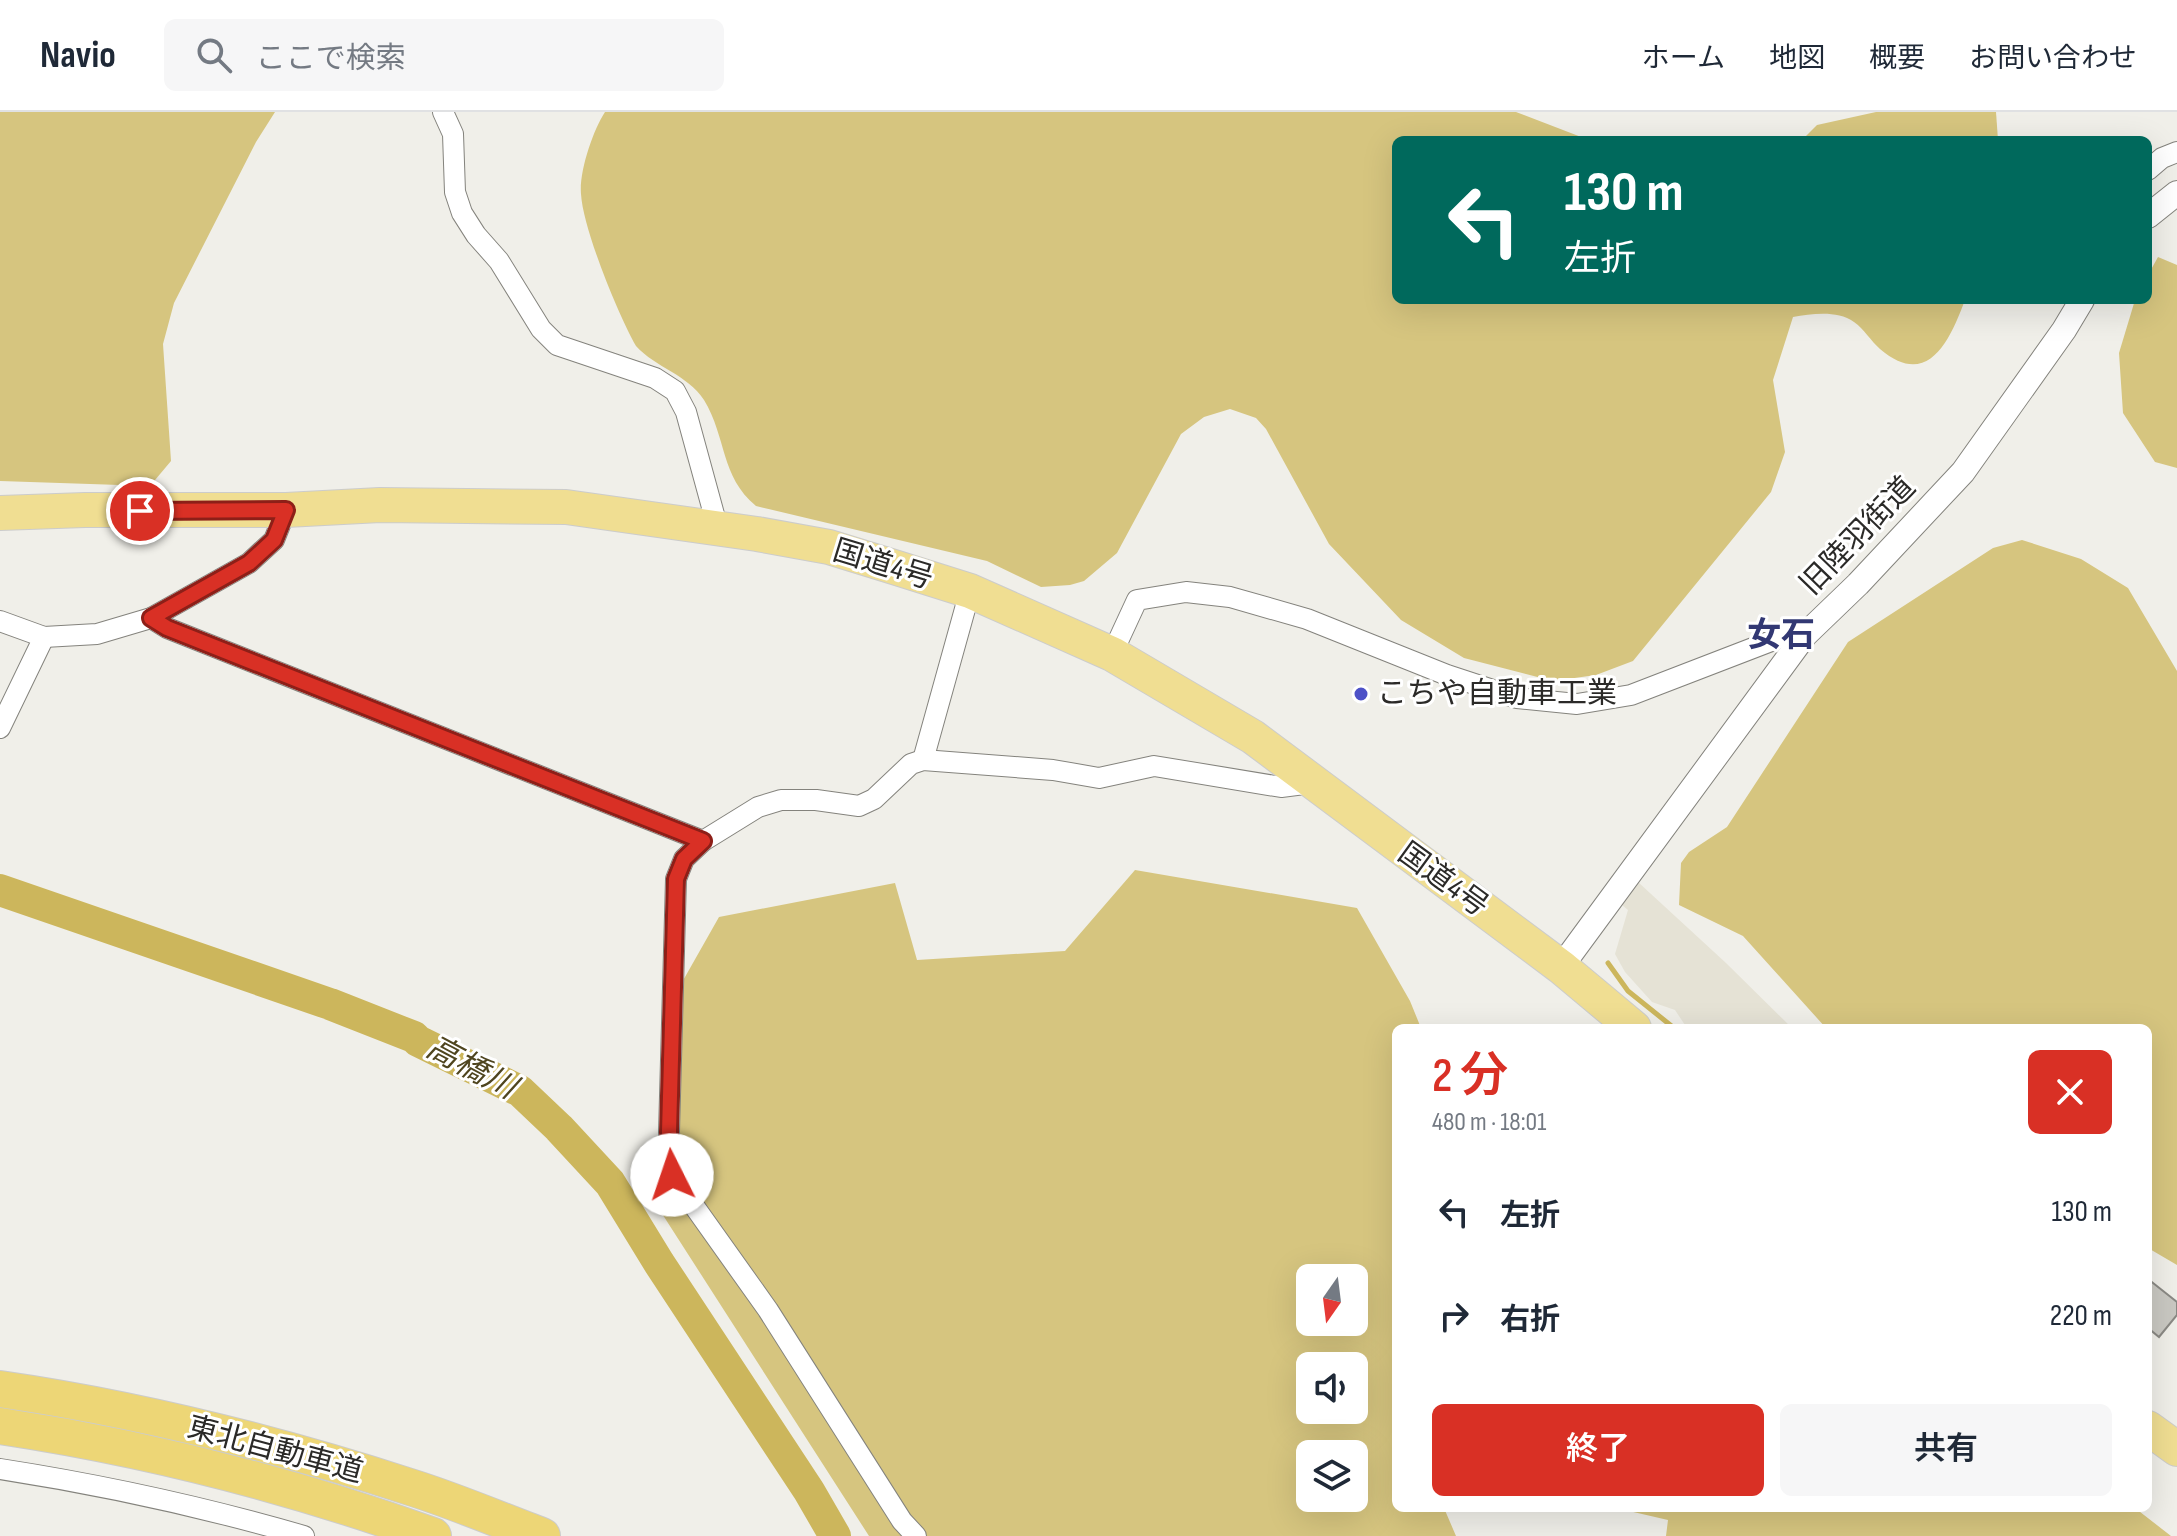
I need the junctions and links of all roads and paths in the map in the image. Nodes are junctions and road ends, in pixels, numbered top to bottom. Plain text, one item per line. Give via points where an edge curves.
1 (443, 112) edge
2 (2177, 152) edge
3 (2152, 167) edge
4 (2177, 193) edge
5 (2152, 213) edge
6 (2080, 304) edge
7 (286, 510) junction
8 (0, 513) edge
9 (718, 529) junction
10 (970, 591) junction
11 (151, 618) junction
12 (0, 621) edge
13 (1805, 635) junction
14 (44, 637) junction
15 (1112, 654) junction
16 (0, 728) edge
17 (923, 760) junction
18 (1312, 783) junction
19 (703, 841) junction
20 (1561, 967) junction
21 (1629, 1024) edge
22 (0, 1389) edge
23 (0, 1426) edge
24 (2152, 1431) edge
25 (2177, 1449) edge
26 (0, 1469) edge
27 (304, 1536) edge
28 (433, 1536) edge
29 (542, 1536) edge
30 (916, 1536) edge

1 - 9 street via 453,134 455,192 476,235 549,339 655,378 675,391 686,412
2 - 3 street
4 - 5 street
6 - 13 street, 旧陸羽街道 via 1963,472
7 - 8 highway, 国道4号
7 - 9 highway, 国道4号 via 566,507
7 - 11 street via 274,540 249,563
9 - 10 highway, 国道4号 via 829,547
10 - 15 highway, 国道4号
10 - 17 street
11 - 14 street via 97,634
11 - 19 street
12 - 14 street
13 - 15 street via 1792,633 1631,695 1577,704 1517,698 1307,619 1230,597 1186,592 1137,600
13 - 20 street, 旧陸羽街道
14 - 16 street
15 - 18 highway, 国道4号 via 1253,737
17 - 18 street via 1099,778 1154,766 1281,787
17 - 19 street via 859,806 781,800 758,807
18 - 20 highway, 国道4号
19 - 30 street via 684,859 676,879 672,1175
20 - 21 highway, 国道4号
22 - 29 highway, 東北自動車道 via 264,1444 412,1488
23 - 28 highway, 東北自動車道 via 273,1485
24 - 25 highway
26 - 27 street via 201,1507

